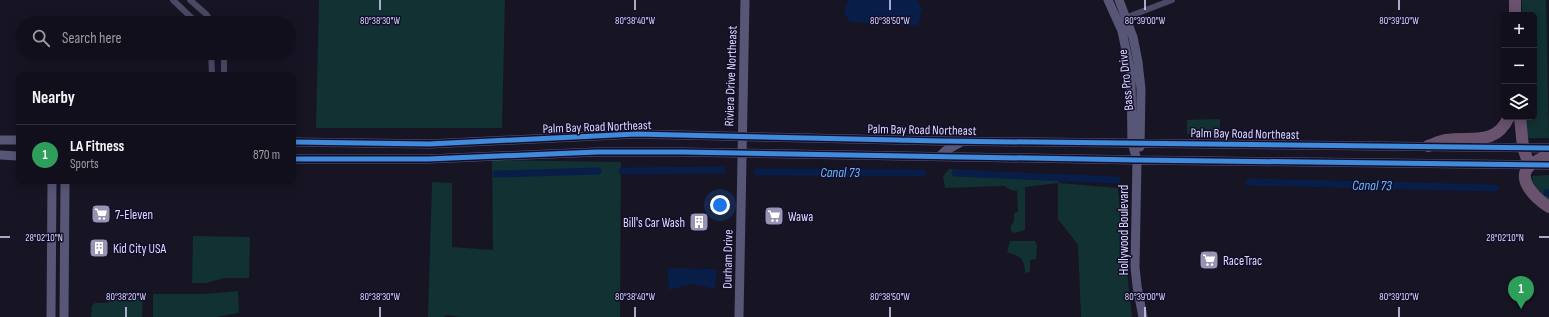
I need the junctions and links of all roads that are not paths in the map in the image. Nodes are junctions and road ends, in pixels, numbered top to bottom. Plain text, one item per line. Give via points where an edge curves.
1 (173, 0) edge
2 (190, 0) edge
3 (746, 0) edge
4 (1108, 0) edge
5 (1119, 0) edge
6 (1172, 0) edge
7 (1515, 0) edge
8 (1516, 12) edge
9 (190, 16) edge
10 (207, 16) edge
11 (1125, 18) junction
12 (211, 60) edge
13 (224, 60) edge
14 (212, 72) edge
15 (224, 72) edge
16 (1508, 120) edge
17 (1520, 120) edge
18 (742, 136) junction
19 (0, 140) edge
20 (16, 140) edge
21 (941, 141) junction
22 (964, 141) junction
23 (296, 142) edge
24 (1137, 143) junction
25 (429, 144) junction
26 (1428, 146) junction
27 (1523, 147) junction
28 (1549, 148) edge
29 (741, 153) junction
30 (0, 155) edge
31 (16, 156) edge
32 (922, 156) junction
33 (940, 156) junction
34 (1549, 156) edge
35 (296, 159) edge
36 (428, 159) junction
37 (1137, 160) junction
38 (1529, 165) junction
39 (1549, 165) edge
40 (52, 184) edge
41 (65, 184) edge
42 (1549, 207) edge
43 (51, 317) edge
44 (64, 317) edge
45 (739, 317) edge
46 (1143, 317) edge

1 - 9 street
2 - 10 street
3 - 18 main road, Riviera Drive Northeast
4 - 24 main road, Bass Pro Drive via 1119,21 1129,58
5 - 11 main road, Bass Pro Drive
6 - 11 street
7 - 8 highway
11 - 24 main road, Bass Pro Drive via 1133,37 1141,89
12 - 14 street
13 - 15 street
16 - 26 highway via 1496,133 1486,137 1476,140 1446,140
17 - 27 highway
18 - 21 main road, Palm Bay Road Northeast
18 - 25 main road, Palm Bay Road Northeast via 636,134
18 - 29 main road, Riviera Drive Northeast
19 - 20 main road
21 - 22 main road, Palm Bay Road Northeast
21 - 32 main road via 933,150
22 - 24 main road, Palm Bay Road Northeast
22 - 33 main road via 953,145
23 - 25 main road, Palm Bay Road Northeast
24 - 26 main road, Palm Bay Road Northeast
24 - 37 main road, Bass Pro Drive
25 - 36 main road
26 - 27 main road, Palm Bay Road Northeast
27 - 28 main road, Palm Bay Road Northeast
27 - 38 highway
29 - 32 main road, Palm Bay Road Northeast
29 - 36 main road, Palm Bay Road Northeast via 597,152
29 - 45 main road, Durham Drive
30 - 31 main road
32 - 33 main road, Palm Bay Road Northeast
33 - 37 main road, Palm Bay Road Northeast
34 - 38 highway
35 - 36 main road, Palm Bay Road Northeast
37 - 38 main road, Palm Bay Road Northeast
37 - 46 main road, Hollywood Boulevard via 1135,267
38 - 39 main road, Palm Bay Road Northeast
38 - 42 highway via 1525,174 1530,192
40 - 43 main road
41 - 44 main road

